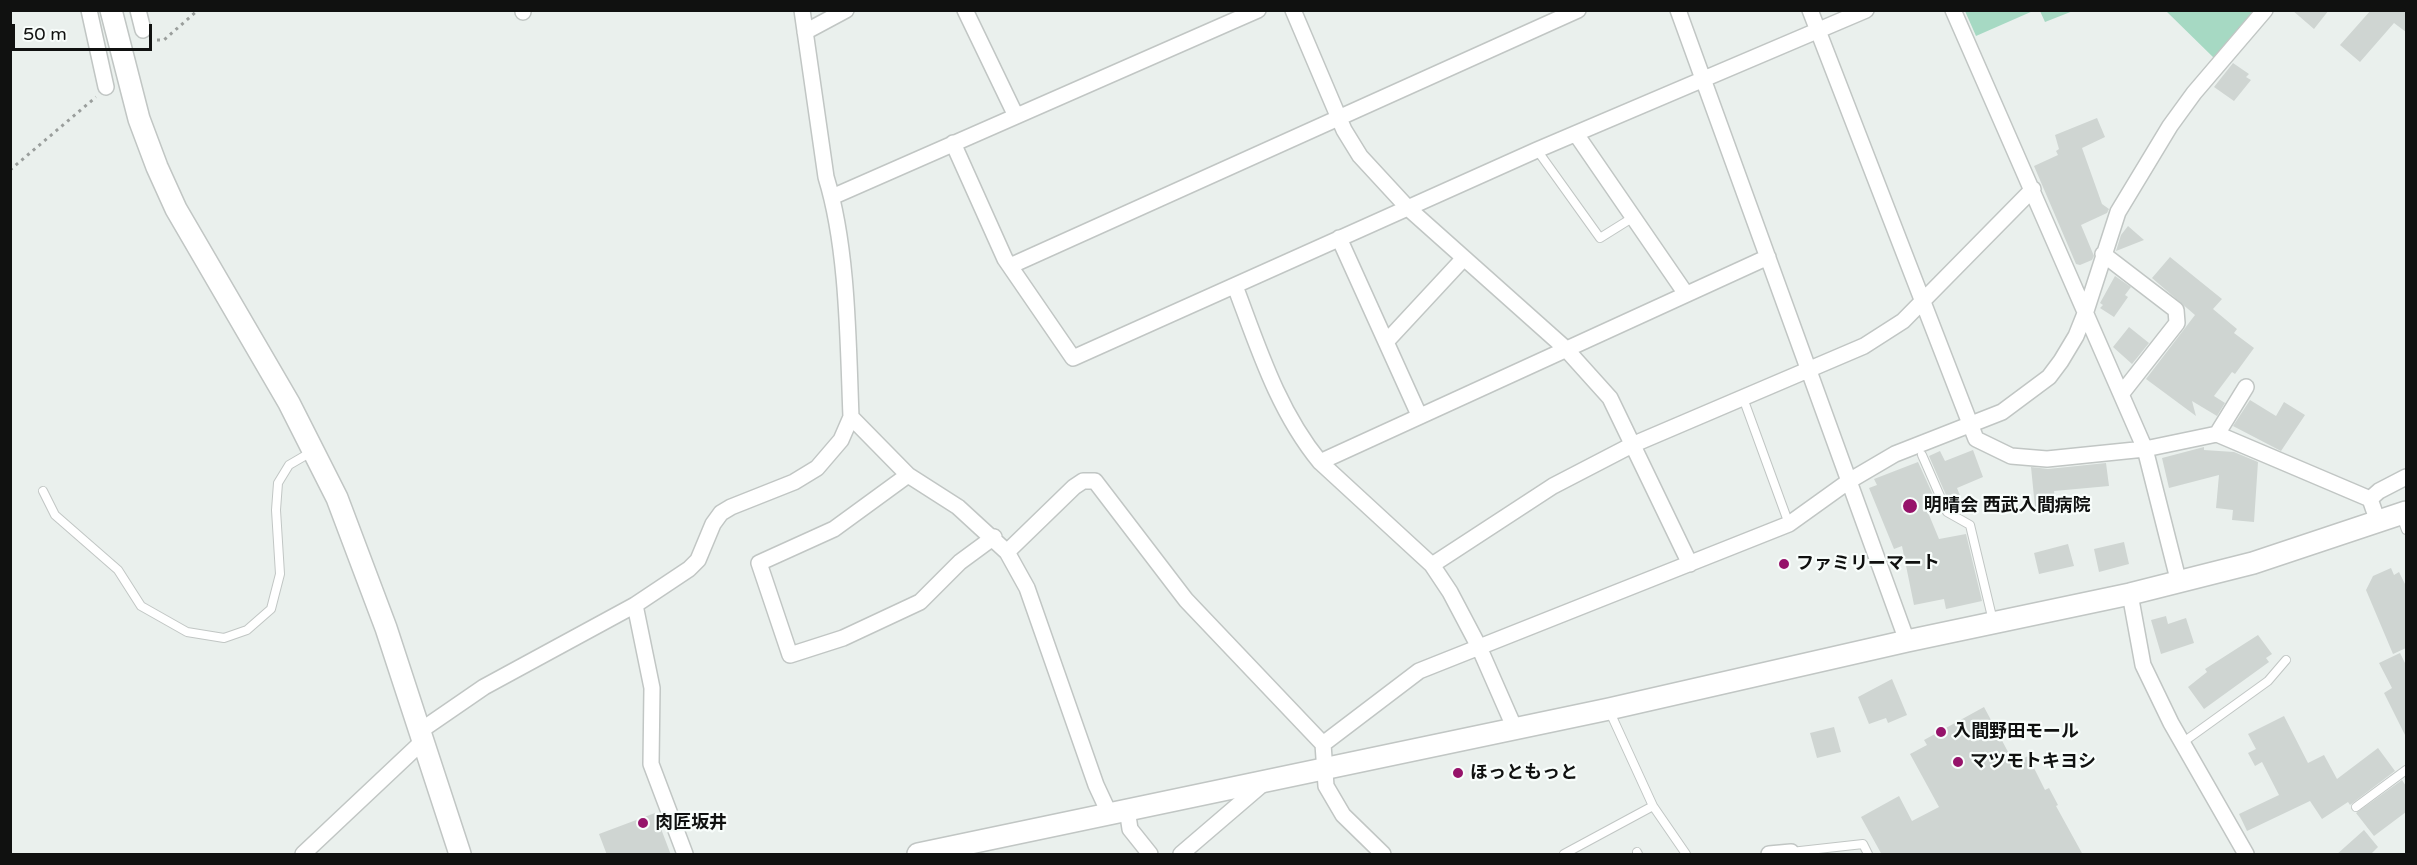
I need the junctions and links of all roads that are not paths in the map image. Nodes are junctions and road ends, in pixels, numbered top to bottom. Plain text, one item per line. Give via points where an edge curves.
1 (88, 10) edge
2 (111, 10) edge
3 (138, 10) edge
4 (802, 10) edge
5 (846, 10) edge
6 (965, 10) edge
7 (1258, 10) edge
8 (1293, 10) edge
9 (1578, 10) edge
10 (1678, 10) edge
11 (1810, 10) edge
12 (1866, 10) edge
13 (1953, 10) edge
14 (2265, 10) edge
15 (143, 30) road end
16 (1818, 31) junction
17 (805, 32) junction
18 (1704, 79) junction
19 (106, 87) road end
20 (1016, 116) junction
21 (1339, 120) junction
22 (1576, 134) junction
23 (952, 143) junction
24 (1537, 150) junction
25 (2033, 189) junction
26 (832, 197) junction
27 (1408, 208) junction
28 (1632, 218) junction
29 (1339, 238) junction
30 (2103, 254) junction
31 (1768, 257) junction
32 (1464, 258) junction
33 (1010, 266) junction
34 (1235, 286) junction
35 (1686, 294) junction
36 (1923, 302) junction
37 (2086, 311) junction
38 (1386, 342) junction
39 (1565, 348) junction
40 (1808, 370) junction
41 (2246, 387) dead end
42 (2122, 393) junction
43 (1743, 398) junction
44 (1419, 415) junction
45 (851, 417) junction
46 (1968, 424) junction
47 (2217, 434) junction
48 (1632, 445) junction
49 (2145, 448) junction
50 (314, 451) junction
51 (1922, 455) dead end
52 (1320, 462) junction
53 (908, 475) junction
54 (2406, 477) edge
55 (1849, 481) junction
56 (43, 491) dead end
57 (2370, 499) junction
58 (2404, 518) edge
59 (2378, 522) junction
60 (1789, 525) junction
61 (994, 537) junction
62 (1007, 552) junction
63 (1690, 564) junction
64 (1432, 565) junction
65 (2179, 583) junction
66 (2130, 594) junction
67 (635, 605) junction
68 (1993, 623) junction
69 (1907, 641) junction
70 (1479, 647) junction
71 (2286, 660) dead end
72 (1608, 709) junction
73 (1515, 729) junction
74 (421, 736) junction
75 (2182, 743) junction
76 (1323, 744) junction
77 (1323, 770) junction
78 (2406, 770) edge
79 (1265, 782) junction
80 (1653, 806) junction
81 (2356, 807) dead end
82 (1118, 811) junction
83 (1791, 853) edge
84 (303, 855) edge
85 (460, 855) edge
86 (685, 855) edge
87 (918, 855) edge
88 (1150, 855) edge
89 (1181, 855) edge
90 (1383, 855) edge
91 (1564, 855) edge
92 (1686, 855) edge
93 (1769, 855) edge
94 (1868, 855) edge
95 (2246, 855) edge

1 - 19 street
2 - 50 street via 139,119 176,209
3 - 15 street
4 - 17 street
5 - 17 street
6 - 20 street
7 - 20 street
8 - 21 street
9 - 21 street
10 - 18 street
11 - 16 street
12 - 16 street
13 - 25 street
14 - 30 street via 2170,126 2118,212
16 - 18 street
16 - 36 street
17 - 26 street
18 - 22 street
18 - 31 street
20 - 23 street
21 - 27 street via 1360,156
21 - 33 street
22 - 24 street
22 - 28 street
23 - 26 street
23 - 33 street
24 - 27 street
24 - 28 lane via 1600,238
25 - 36 street
25 - 37 street
26 - 45 street via 841,253
27 - 29 street
27 - 32 street
28 - 35 street
29 - 34 street
29 - 38 street
30 - 37 street
30 - 42 street via 2176,310 2177,323
31 - 35 street
31 - 40 street
32 - 38 street
32 - 39 street
33 - 34 street via 1073,358
34 - 52 street via 1285,410
35 - 39 street
36 - 40 street via 1903,321 1864,346
36 - 46 street
37 - 42 street
37 - 46 street via 2076,336 2049,377 2016,404
38 - 44 street
39 - 44 street
39 - 48 street via 1610,398
40 - 43 street
40 - 55 street
41 - 47 street
42 - 49 street
43 - 48 street
43 - 60 lane
44 - 52 street
45 - 53 street
45 - 67 street via 841,440 817,468 721,513 693,565
46 - 49 street via 1976,439 2011,456 2062,459
46 - 55 street via 1895,454
47 - 49 street
47 - 57 street
48 - 63 street
48 - 64 street via 1553,486
49 - 65 street
50 - 56 lane via 289,465 278,483 280,574 271,609 247,630 224,638 187,632 141,606 118,570 55,515
50 - 74 street via 361,558
51 - 68 lane via 1947,512 1970,525
52 - 64 street
53 - 61 street via 958,507
53 - 61 street via 834,529 759,563 790,655 843,638 920,602 960,562
54 - 57 street
55 - 60 street
55 - 69 street
57 - 59 street
58 - 59 street
59 - 65 street
60 - 63 street
61 - 62 street
62 - 76 street via 1074,488 1083,481 1095,481 1186,600
62 - 82 street via 1027,588 1096,785
63 - 70 street
64 - 70 street
65 - 66 street
66 - 68 street
66 - 75 street via 2143,664
67 - 74 street via 484,687
67 - 86 street via 652,688 651,764
68 - 69 street
69 - 72 street
70 - 73 street
70 - 76 street via 1419,671
71 - 75 lane via 2268,681
72 - 73 street
72 - 80 lane
73 - 77 street
74 - 84 street
74 - 85 street
75 - 95 street
76 - 77 street
77 - 79 street
77 - 90 street via 1326,786 1342,814
78 - 81 lane
79 - 82 street
79 - 89 street
80 - 91 lane
80 - 92 lane
82 - 87 street
82 - 88 street
83 - 93 street
83 - 94 lane via 1863,844

